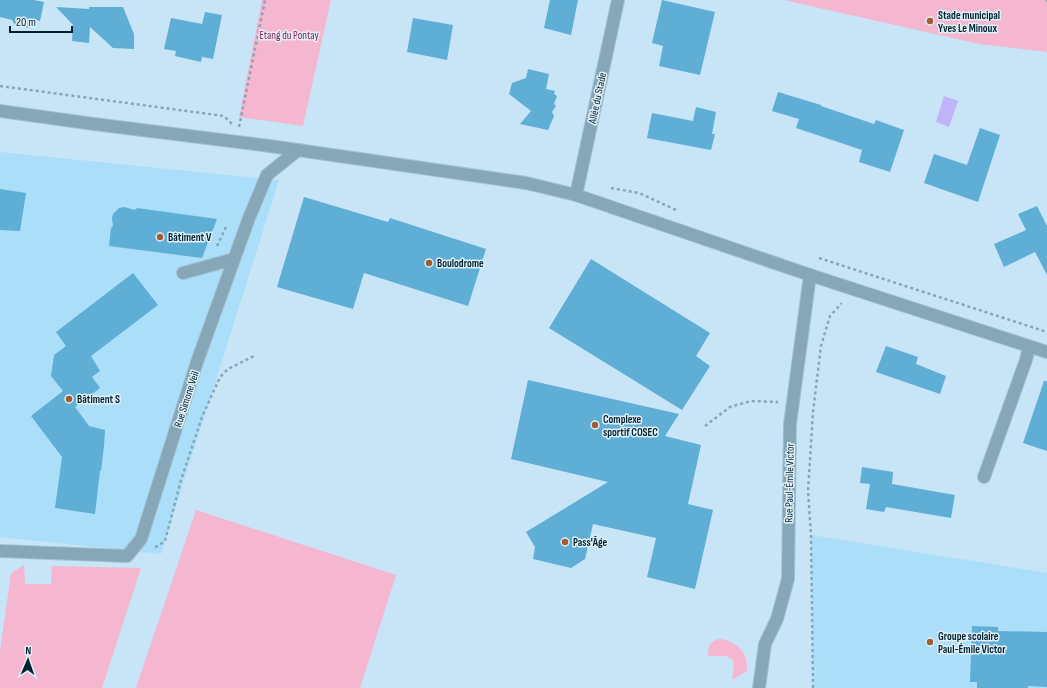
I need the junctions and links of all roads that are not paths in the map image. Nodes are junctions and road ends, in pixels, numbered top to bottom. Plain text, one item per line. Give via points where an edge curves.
1 (618, 0) edge
2 (0, 111) edge
3 (298, 150) junction
4 (576, 195) junction
5 (234, 259) junction
6 (183, 273) dead end
7 (810, 275) junction
8 (1029, 346) junction
9 (1047, 352) edge
10 (984, 477) dead end
11 (0, 554) edge
12 (759, 688) edge

1 - 4 street, Allée du Stade
2 - 3 street
3 - 4 street via 526,183
3 - 5 street, Rue Simone Veil via 267,175
4 - 7 street
5 - 6 street
5 - 11 street, Rue Simone Veil via 197,362 141,539 127,556 18,552
7 - 8 street
7 - 12 street, Rue Paul-Émile Victor via 790,424 788,579 777,619 765,644
8 - 9 street
8 - 10 street

